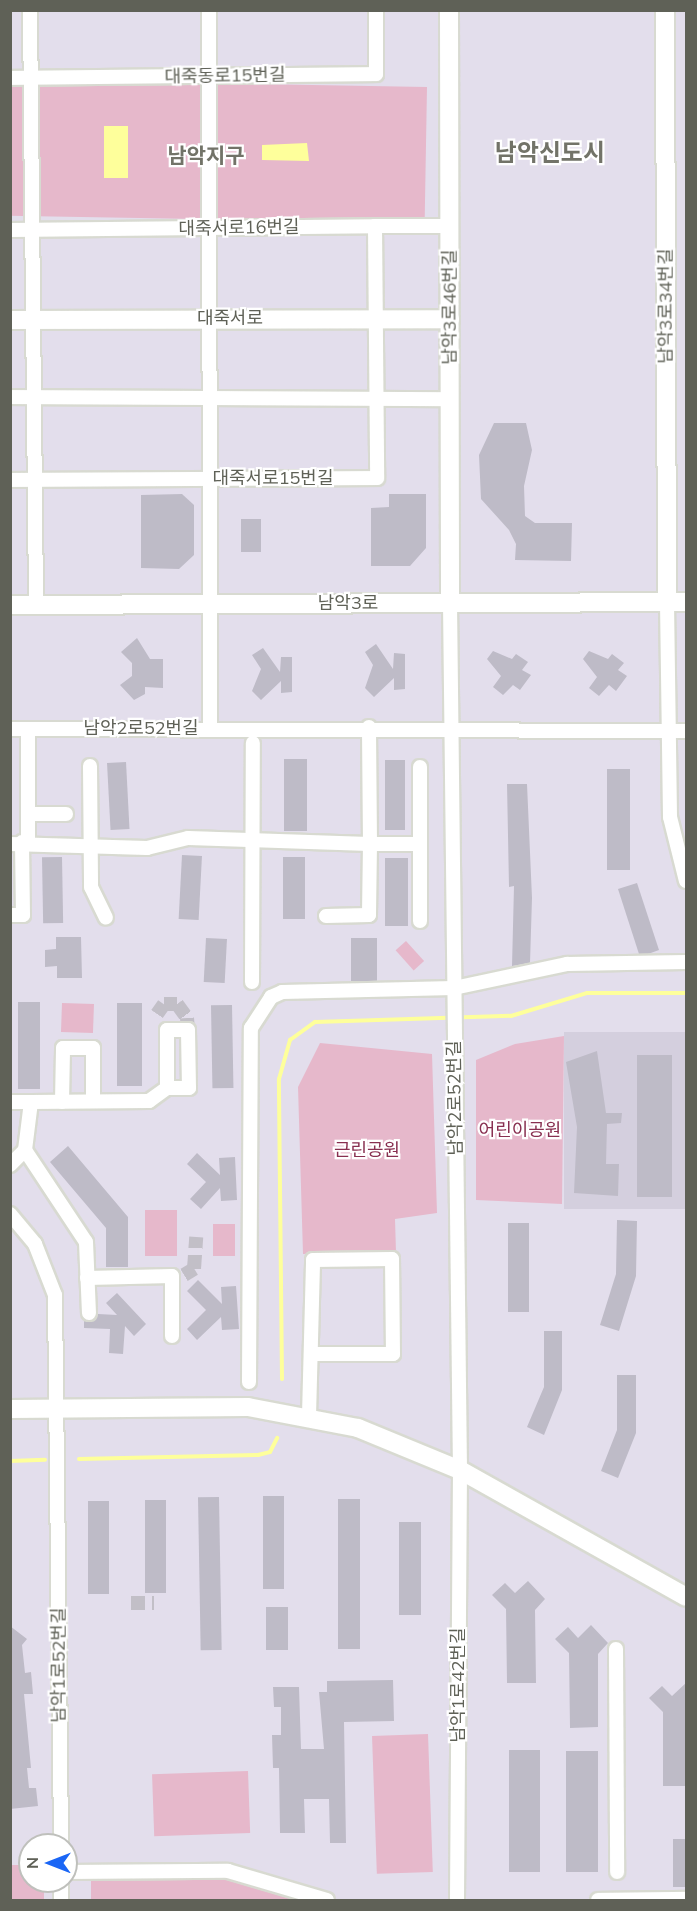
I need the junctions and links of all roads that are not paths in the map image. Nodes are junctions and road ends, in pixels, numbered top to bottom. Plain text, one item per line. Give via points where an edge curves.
1 (30, 10) edge
2 (209, 10) edge
3 (376, 10) edge
4 (449, 10) edge
5 (665, 10) edge
6 (209, 76) junction
7 (10, 78) edge
8 (30, 78) junction
9 (375, 226) junction
10 (450, 226) junction
11 (208, 228) junction
12 (10, 230) edge
13 (30, 230) junction
14 (208, 318) junction
15 (376, 319) junction
16 (450, 319) junction
17 (10, 320) edge
18 (32, 320) junction
19 (10, 397) edge
20 (33, 397) junction
21 (450, 399) junction
22 (376, 400) junction
23 (209, 401) junction
24 (209, 478) junction
25 (34, 479) junction
26 (10, 480) edge
27 (667, 602) junction
28 (687, 602) edge
29 (209, 603) junction
30 (450, 603) junction
31 (10, 605) edge
32 (36, 605) junction
33 (369, 727) junction
34 (451, 727) junction
35 (210, 728) junction
36 (10, 729) edge
37 (28, 729) junction
38 (668, 730) junction
39 (687, 730) edge
40 (253, 743) dead end
41 (90, 766) dead end
42 (420, 767) dead end
43 (28, 814) junction
44 (66, 814) dead end
45 (252, 841) junction
46 (20, 842) edge
47 (370, 844) junction
48 (420, 844) junction
49 (91, 847) junction
50 (687, 881) edge
51 (10, 915) edge
52 (326, 915) dead end
53 (106, 918) dead end
54 (420, 921) dead end
55 (687, 962) edge
56 (252, 982) dead end
57 (454, 988) junction
58 (167, 1088) dead end
59 (93, 1101) junction
60 (10, 1102) edge
61 (31, 1102) junction
62 (62, 1102) junction
63 (25, 1150) junction
64 (10, 1165) edge
65 (10, 1214) edge
66 (87, 1278) junction
67 (89, 1313) dead end
68 (172, 1336) dead end
69 (313, 1354) junction
70 (249, 1382) dead end
71 (10, 1409) edge
72 (57, 1409) junction
73 (309, 1416) junction
74 (460, 1470) junction
75 (687, 1597) edge
76 (615, 1649) dead end
77 (61, 1833) edge
78 (78, 1872) edge
79 (617, 1872) dead end
80 (687, 1899) edge
81 (327, 1900) edge
82 (456, 1900) edge
83 (598, 1900) edge

1 - 8 street
2 - 6 street
3 - 6 street, 대죽동로15번길 via 376,74
4 - 10 street, 남악3로46번길
5 - 27 street, 남악3로34번길
6 - 8 street, 대죽동로15번길
6 - 11 street
7 - 8 street, 대죽동로15번길
8 - 13 street
9 - 10 street, 대죽서로16번길
9 - 11 street, 대죽서로16번길
9 - 15 street
10 - 16 street, 남악3로46번길
11 - 13 street, 대죽서로16번길
11 - 14 street
12 - 13 street, 대죽서로16번길
13 - 18 street
14 - 15 street, 대죽서로
14 - 18 street, 대죽서로
14 - 23 street
15 - 16 street, 대죽서로
15 - 22 street, 대죽서로15번길
16 - 21 street, 남악3로46번길
17 - 18 street, 대죽서로
18 - 20 street
19 - 20 street
20 - 23 street
20 - 25 street
21 - 22 street
21 - 30 street, 남악3로46번길
22 - 23 street
22 - 24 street, 대죽서로15번길 via 377,478
23 - 24 street
24 - 25 street, 대죽서로15번길
24 - 29 street
25 - 26 street, 대죽서로15번길
25 - 32 street
27 - 28 street, 남악3로
27 - 30 street, 남악3로
27 - 38 street
29 - 30 street, 남악3로
29 - 32 street, 남악3로
29 - 35 street
30 - 34 street, 남악2로52번길
31 - 32 street, 남악3로
33 - 34 street, 남악2로52번길
33 - 35 street, 남악2로52번길
33 - 47 street
34 - 38 street
34 - 57 street, 남악2로52번길
35 - 37 street, 남악2로52번길
36 - 37 street, 남악2로52번길
37 - 43 street
38 - 39 street
38 - 50 street via 671,832
40 - 45 street
41 - 49 street
42 - 48 street
43 - 44 street
43 - 46 street
45 - 47 street
45 - 49 street via 188,838 147,848
45 - 56 street
46 - 49 street
46 - 51 street via 22,915
47 - 48 street
47 - 52 street via 369,915
48 - 54 street
49 - 53 street via 91,887
55 - 57 street via 567,964
57 - 70 street via 282,992 260,1010 251,1028 248,1077
57 - 74 street, 남악2로52번길
58 - 59 street via 149,1101
59 - 62 street
59 - 62 street via 93,1048 63,1048
60 - 61 street
61 - 62 street
61 - 63 street
63 - 64 street
63 - 66 street via 86,1242
65 - 72 street via 35,1244 55,1295
66 - 67 street
66 - 68 street via 178,1275
69 - 69 street via 313,1260 392,1259 393,1354
69 - 73 street
71 - 72 street
72 - 73 street via 248,1407
72 - 77 street, 남악1로52번길
73 - 74 street via 386,1438
74 - 75 street
74 - 82 street, 남악1로42번길
76 - 79 street
78 - 81 street via 228,1871
80 - 83 street

